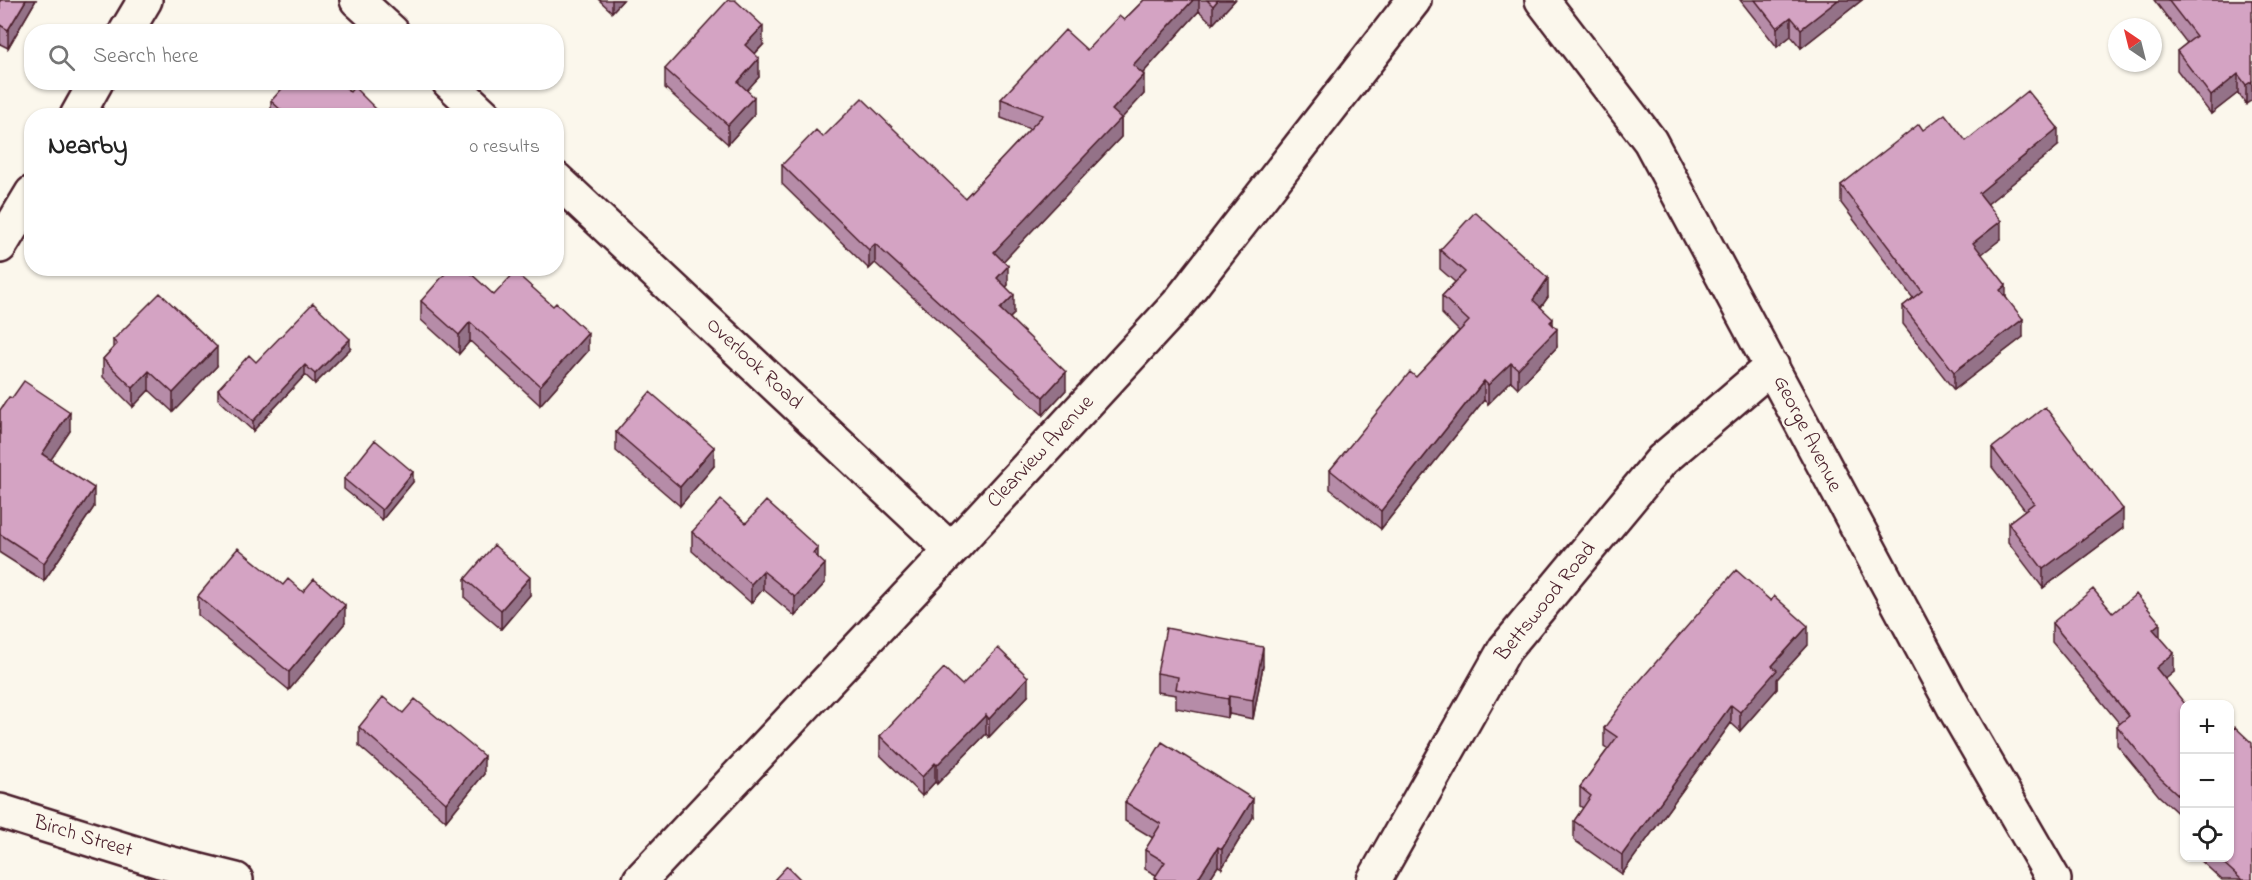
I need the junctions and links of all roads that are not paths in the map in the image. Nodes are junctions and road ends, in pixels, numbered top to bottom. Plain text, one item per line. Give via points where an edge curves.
1 (145, 0) edge
2 (357, 0) edge
3 (1414, 0) edge
4 (1542, 0) edge
5 (131, 24) edge
6 (383, 24) edge
7 (92, 90) edge
8 (457, 90) edge
9 (81, 108) edge
10 (477, 108) edge
11 (564, 187) edge
12 (24, 206) edge
13 (0, 246) edge
14 (1772, 366) junction
15 (951, 550) junction
16 (0, 811) edge
17 (236, 880) edge
18 (640, 880) edge
19 (1374, 880) edge
20 (2054, 880) edge

1 - 5 street
2 - 6 street
3 - 15 street, Clearview Avenue via 1176,305
4 - 14 street, George Avenue via 1650,141
7 - 9 street
8 - 10 street
11 - 15 street, Overlook Road
12 - 13 street
14 - 19 street, Bettswood Road via 1662,460 1505,649
14 - 20 street, George Avenue via 1955,709
15 - 18 street, Clearview Avenue
16 - 17 street, Birch Street via 160,861

